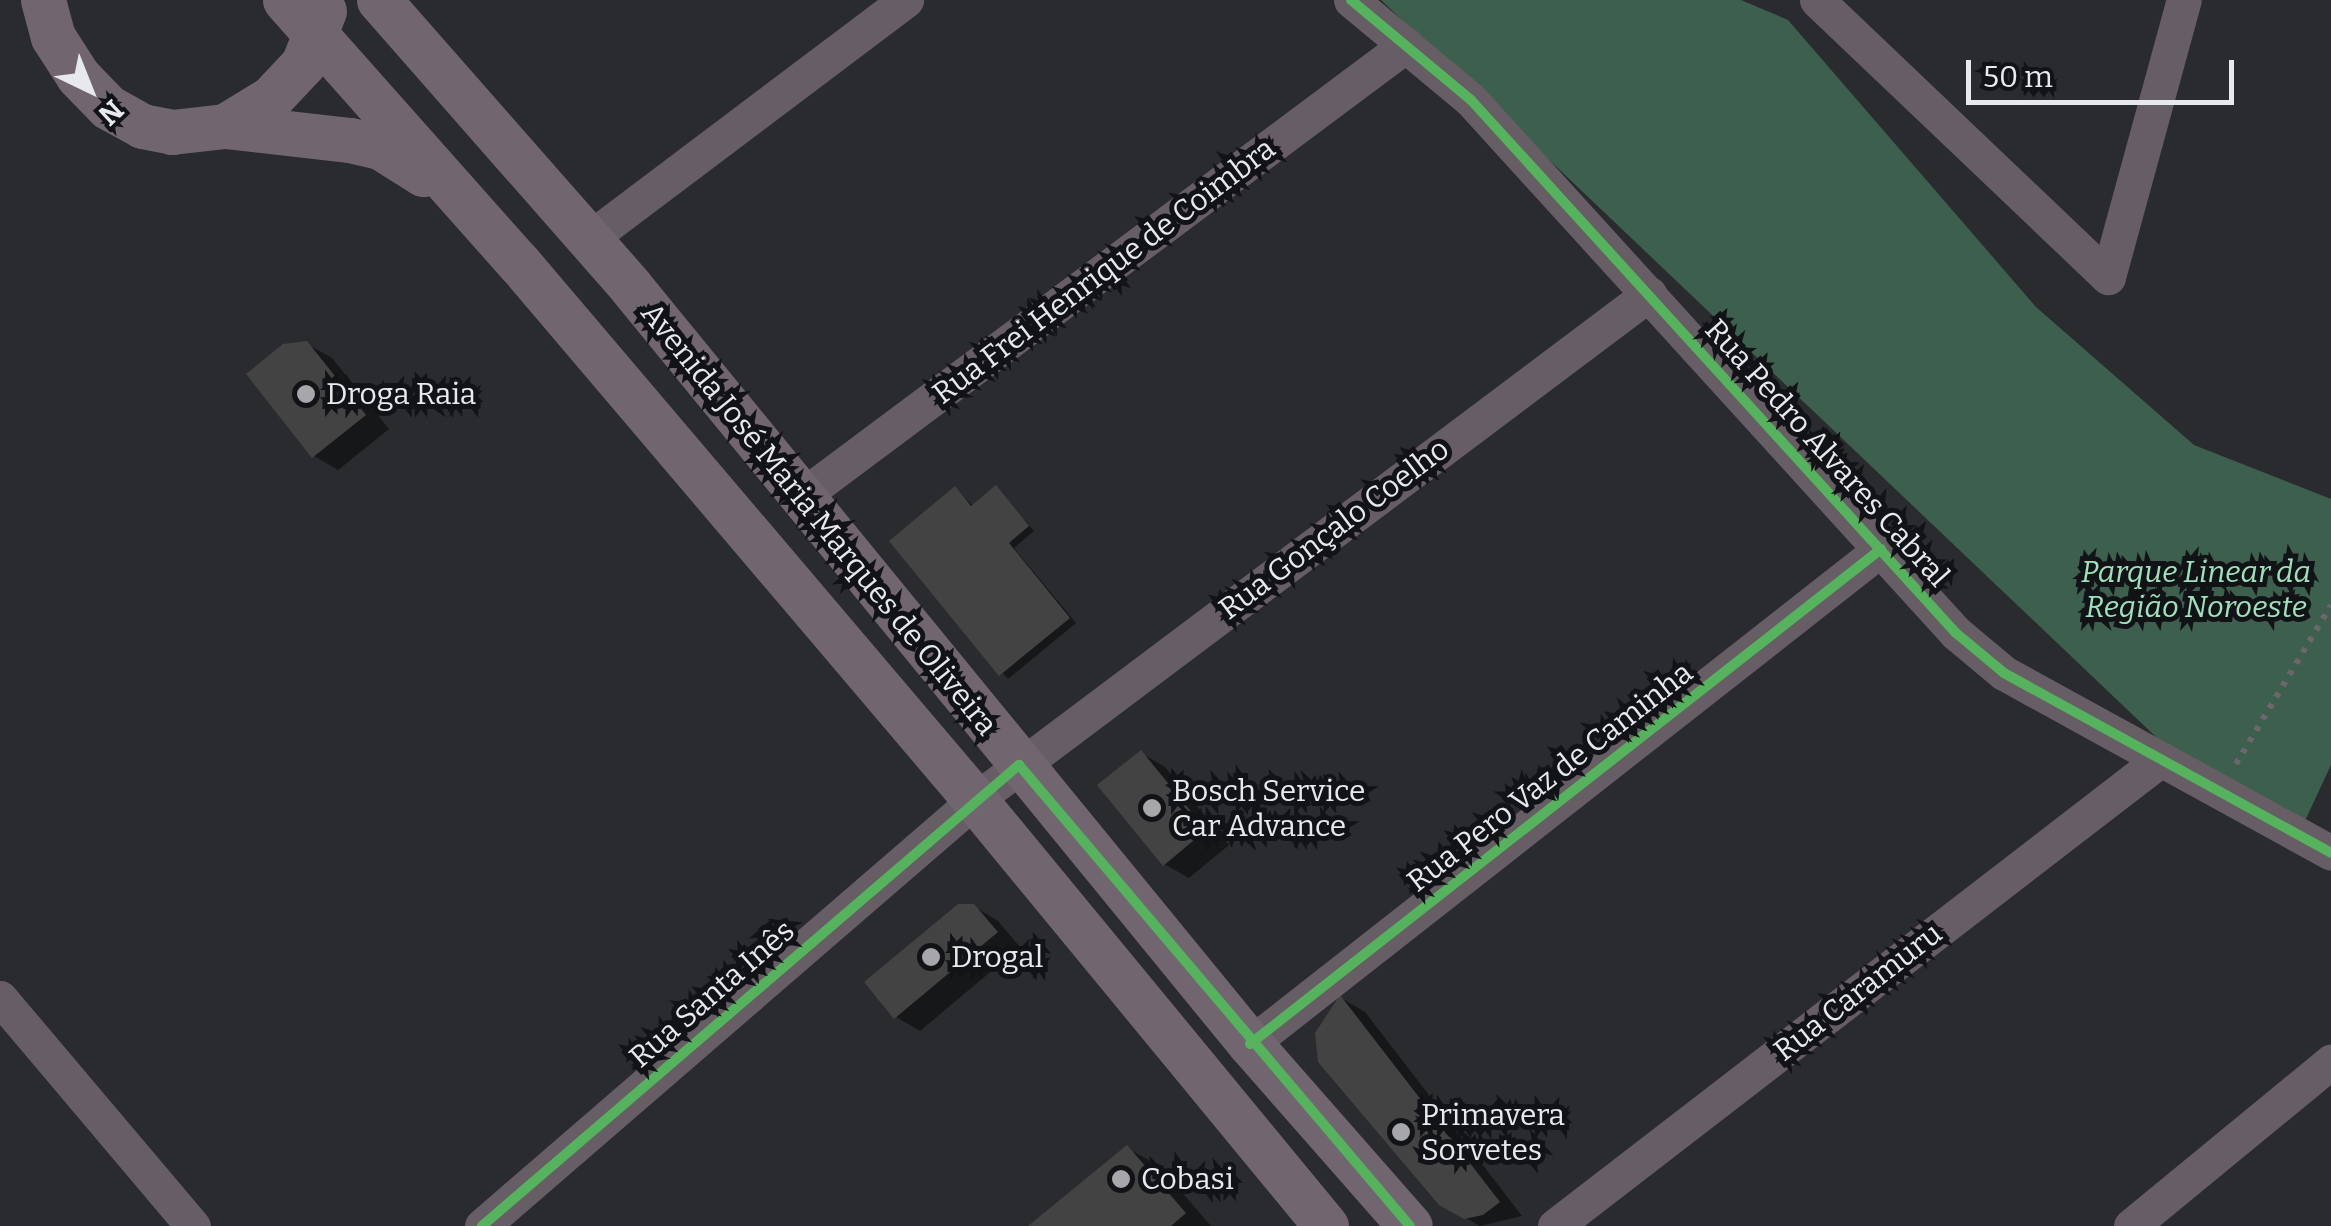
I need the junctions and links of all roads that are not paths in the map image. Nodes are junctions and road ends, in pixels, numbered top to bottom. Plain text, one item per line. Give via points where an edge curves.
1 (43, 0) edge
2 (285, 0) edge
3 (379, 0) edge
4 (906, 0) edge
5 (1816, 0) edge
6 (2184, 0) edge
7 (1354, 1) edge
8 (322, 18) edge
9 (1406, 45) junction
10 (225, 126) junction
11 (462, 206) junction
12 (586, 240) junction
13 (1649, 294) junction
14 (802, 496) junction
15 (1881, 550) junction
16 (2161, 759) junction
17 (1019, 766) junction
18 (975, 800) junction
19 (2331, 853) edge
20 (0, 998) edge
21 (1250, 1044) junction
22 (2331, 1062) edge
23 (194, 1226) edge
24 (482, 1226) edge
25 (1326, 1226) edge
26 (1410, 1226) edge
27 (1556, 1226) edge
28 (2131, 1226) edge

1 - 10 main road via 53,37 108,108 172,132
2 - 8 main road
3 - 12 main road, Avenida José Maria Marques de Oliveira
4 - 12 street
5 - 6 street via 2108,276
7 - 9 street, Rua Pedro Alvares Cabral
8 - 10 main road via 303,64 271,98
8 - 11 main road
9 - 13 street, Rua Pedro Alvares Cabral via 1471,100
9 - 14 street, Rua Frei Henrique de Coimbra
10 - 11 main road via 380,146
11 - 18 main road, Avenida José Maria Marques de Oliveira
12 - 14 main road, Avenida José Maria Marques de Oliveira
13 - 15 street, Rua Pedro Alvares Cabral
13 - 17 street, Rua Gonçalo Coelho
14 - 17 main road, Avenida José Maria Marques de Oliveira
15 - 16 street, Rua Pedro Alvares Cabral via 1956,633 2004,673
15 - 21 street, Rua Pero Vaz de Caminha
16 - 19 street, Rua Pedro Alvares Cabral
16 - 27 street, Rua Caramuru
17 - 18 street, Rua Gonçalo Coelho
17 - 21 main road, Avenida José Maria Marques de Oliveira
18 - 24 street, Rua Santa Inês
18 - 25 main road, Avenida José Maria Marques de Oliveira
20 - 23 street
21 - 26 main road, Avenida José Maria Marques de Oliveira
22 - 28 street

